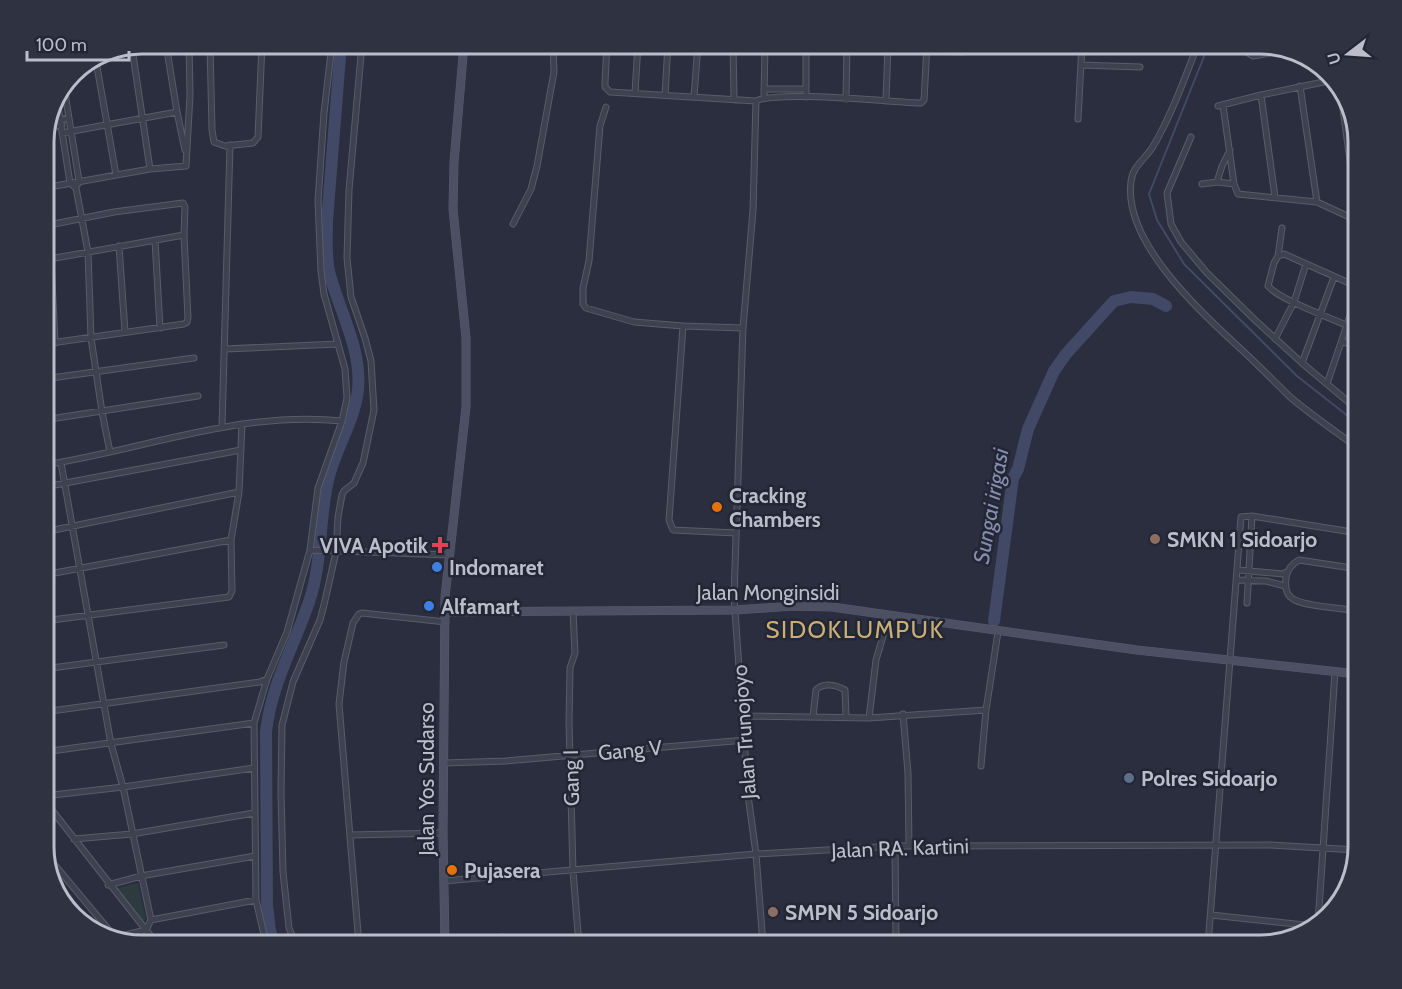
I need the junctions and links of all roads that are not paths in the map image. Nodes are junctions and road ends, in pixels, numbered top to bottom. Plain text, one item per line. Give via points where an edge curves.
1 (168, 54) edge
2 (189, 54) edge
3 (210, 54) edge
4 (262, 54) edge
5 (331, 54) edge
6 (361, 54) edge
7 (463, 54) edge
8 (553, 54) edge
9 (606, 54) edge
10 (637, 54) edge
11 (667, 54) edge
12 (697, 54) edge
13 (733, 54) edge
14 (765, 54) edge
15 (806, 54) edge
16 (847, 54) edge
17 (888, 54) edge
18 (927, 54) edge
19 (1082, 54) edge
20 (1194, 54) edge
21 (133, 55) edge
22 (1081, 65) junction
23 (97, 67) edge
24 (1140, 67) dead end
25 (1318, 83) edge
26 (1300, 86) junction
27 (764, 89) junction
28 (806, 89) junction
29 (635, 93) junction
30 (190, 95) junction
31 (665, 95) junction
32 (1260, 95) junction
33 (174, 97) junction
34 (764, 97) junction
35 (694, 98) junction
36 (806, 98) junction
37 (66, 99) edge
38 (846, 99) junction
39 (734, 100) junction
40 (756, 101) junction
41 (886, 101) junction
42 (606, 108) dead end
43 (177, 112) junction
44 (59, 113) edge
45 (1344, 116) edge
46 (141, 118) junction
47 (1078, 119) dead end
48 (70, 121) junction
49 (57, 122) edge
50 (61, 122) junction
51 (56, 123) edge
52 (107, 124) junction
53 (71, 131) junction
54 (62, 133) junction
55 (1191, 137) dead end
56 (230, 145) junction
57 (1348, 146) edge
58 (1231, 150) junction
59 (186, 157) junction
60 (150, 169) junction
61 (116, 175) junction
62 (79, 182) junction
63 (1217, 182) junction
64 (70, 183) junction
65 (1202, 184) dead end
66 (1234, 184) junction
67 (54, 186) edge
68 (76, 188) junction
69 (1275, 197) junction
70 (1317, 202) junction
71 (1348, 216) edge
72 (82, 219) junction
73 (54, 224) edge
74 (513, 224) dead end
75 (1282, 228) dead end
76 (184, 235) junction
77 (155, 240) junction
78 (119, 246) junction
79 (88, 252) junction
80 (1278, 256) junction
81 (54, 258) edge
82 (1306, 264) junction
83 (1334, 278) junction
84 (1348, 283) edge
85 (1294, 302) junction
86 (1321, 313) junction
87 (54, 322) edge
88 (683, 326) junction
89 (1348, 326) joint
90 (160, 328) junction
91 (743, 328) junction
92 (125, 333) junction
93 (91, 338) junction
94 (1275, 339) junction
95 (1342, 342) junction
96 (55, 343) joint
97 (1348, 343) edge
98 (338, 344) junction
99 (225, 349) junction
100 (194, 358) dead end
101 (1302, 363) junction
102 (97, 371) junction
103 (54, 377) edge
104 (1327, 384) junction
105 (198, 396) dead end
106 (1348, 401) edge
107 (102, 412) junction
108 (54, 419) edge
109 (342, 421) junction
110 (242, 424) junction
111 (222, 427) junction
112 (1348, 440) edge
113 (241, 450) junction
114 (110, 452) junction
115 (60, 463) junction
116 (54, 464) edge
117 (65, 483) junction
118 (54, 485) edge
119 (239, 492) junction
120 (1252, 516) junction
121 (72, 527) junction
122 (54, 530) edge
123 (1348, 531) edge
124 (736, 533) junction
125 (231, 540) junction
126 (313, 550) junction
127 (333, 552) junction
128 (450, 555) junction
129 (78, 568) junction
130 (1348, 568) edge
131 (1238, 570) junction
132 (1249, 571) junction
133 (1287, 572) junction
134 (54, 573) edge
135 (1237, 580) junction
136 (1248, 581) junction
137 (1285, 586) junction
138 (1247, 603) dead end
139 (1348, 609) edge
140 (735, 610) junction
141 (573, 611) junction
142 (446, 612) junction
143 (87, 615) junction
144 (889, 616) junction
145 (54, 620) edge
146 (446, 622) junction
147 (998, 632) junction
148 (224, 645) dead end
149 (1231, 659) junction
150 (96, 662) junction
151 (54, 668) edge
152 (1335, 672) junction
153 (1348, 673) edge
154 (267, 679) junction
155 (104, 705) junction
156 (986, 710) junction
157 (54, 711) edge
158 (903, 714) junction
159 (744, 716) junction
160 (846, 716) junction
161 (813, 717) junction
162 (869, 718) junction
163 (254, 723) junction
164 (745, 740) junction
165 (111, 744) junction
166 (54, 751) edge
167 (571, 755) junction
168 (444, 763) junction
169 (981, 766) dead end
170 (254, 768) junction
171 (123, 787) junction
172 (54, 797) edge
173 (54, 812) edge
174 (254, 813) junction
175 (443, 833) junction
176 (132, 834) junction
177 (350, 835) junction
178 (74, 839) junction
179 (1217, 845) junction
180 (895, 846) junction
181 (909, 846) junction
182 (1323, 847) junction
183 (1348, 849) edge
184 (756, 854) junction
185 (255, 856) junction
186 (57, 867) edge
187 (573, 871) junction
188 (141, 876) junction
189 (444, 882) junction
190 (108, 885) junction
191 (256, 900) junction
192 (1319, 912) edge
193 (1211, 915) junction
194 (150, 920) junction
195 (1301, 925) edge
196 (108, 928) edge
197 (146, 930) junction
198 (130, 934) edge
199 (150, 935) edge
200 (264, 935) edge
201 (292, 935) edge
202 (358, 935) edge
203 (445, 935) edge
204 (578, 935) edge
205 (763, 935) edge
206 (896, 935) edge
207 (1209, 935) edge

1 - 33 street
2 - 30 street
3 - 56 street via 213,137 217,144
4 - 56 street via 258,137 253,143
5 - 98 street via 318,201 322,286
6 - 127 street via 347,258 351,297 371,361 374,410 363,463 354,483 342,495
7 - 128 main road, Jalan Yos Sudarso via 453,209 466,338 466,407
8 - 74 street via 554,72 537,166 531,189
9 - 29 street via 607,89
10 - 29 street
11 - 31 street
12 - 35 street
13 - 39 street
14 - 27 street
15 - 28 street
16 - 38 street
17 - 41 street
18 - 41 street via 923,102
19 - 22 street
20 - 112 street via 1152,149 1132,173 1130,190 1135,218 1145,240 1180,290 1290,396
21 - 46 street
22 - 24 street
22 - 47 street
23 - 52 street
25 - 26 street
26 - 32 street
26 - 70 street
27 - 28 street
27 - 34 street
28 - 36 street
29 - 31 street
30 - 33 street
30 - 59 street
31 - 35 street
32 - 58 street via 1220,106
32 - 69 street
33 - 43 street
34 - 36 street
34 - 40 street
35 - 39 street
36 - 38 street
37 - 48 street
38 - 41 street
39 - 40 street
40 - 91 street, Jalan Trunojoyo
42 - 88 street via 600,126 583,304 634,322
43 - 46 street
43 - 59 street
44 - 50 street
45 - 57 street
46 - 52 street
46 - 60 street
48 - 50 street
48 - 53 street
49 - 50 street
50 - 51 street
50 - 54 street
52 - 53 street
52 - 61 street
53 - 54 street
53 - 62 street
54 - 64 street
55 - 94 street via 1167,193 1171,224 1207,273
56 - 99 street
58 - 63 street
58 - 66 street
59 - 60 street via 186,166
60 - 61 street
61 - 62 street
62 - 64 street
62 - 68 street
63 - 65 street
63 - 66 street
64 - 67 street
64 - 68 street
66 - 69 street via 1241,196
68 - 72 street
69 - 70 street
70 - 71 street
72 - 73 street
72 - 76 street via 183,203
72 - 79 street
75 - 80 street
76 - 77 street
76 - 90 street via 188,322
77 - 78 street
77 - 90 street
78 - 79 street
78 - 92 street
79 - 81 street
79 - 93 street
80 - 82 street via 1284,254
80 - 85 street via 1268,286
82 - 83 street
82 - 85 street
83 - 84 street
83 - 86 street
85 - 86 street
85 - 94 street
86 - 89 street
86 - 101 street
87 - 96 street
88 - 91 street
88 - 124 street via 669,524 680,531
89 - 95 street
90 - 92 street
91 - 124 street, Jalan Trunojoyo
92 - 93 street
93 - 96 street
93 - 102 street
94 - 101 street
95 - 97 street
95 - 104 street
98 - 99 street
98 - 109 street via 347,383
99 - 111 street
100 - 102 street
101 - 104 street
102 - 103 street
102 - 107 street
104 - 106 street
105 - 107 street
107 - 108 street
107 - 114 street
109 - 110 street via 315,418
109 - 126 street via 318,488
110 - 111 street
110 - 113 street
111 - 114 street
113 - 117 street
113 - 119 street
114 - 115 street
115 - 116 street
115 - 117 street
117 - 118 street
117 - 121 street
119 - 121 street
119 - 125 street
120 - 123 street
120 - 131 street via 1241,517
120 - 132 street
121 - 122 street
121 - 129 street
124 - 140 street, Jalan Trunojoyo
125 - 129 street
125 - 143 street via 229,597
126 - 127 street
126 - 154 street via 287,632
127 - 128 street
127 - 201 street via 320,620 293,682 282,725 283,872
128 - 142 main road, Jalan Yos Sudarso
129 - 134 street
129 - 143 street
130 - 133 street via 1299,561
131 - 132 street
131 - 135 street
132 - 133 street
132 - 136 street
133 - 137 street
135 - 136 street
135 - 149 street
136 - 137 street
136 - 138 street
137 - 139 street via 1289,596 1302,603
140 - 141 main road, Jalan Monginsidi
140 - 144 main road, Jalan Monginsidi via 832,607
140 - 159 street, Jalan Trunojoyo
141 - 142 main road, Jalan Monginsidi
141 - 167 street, Gang I
142 - 146 main road, Jalan Yos Sudarso
143 - 145 street
143 - 150 street
144 - 147 main road, Jalan Monginsidi
144 - 162 street via 876,660
146 - 168 main road, Jalan Yos Sudarso
146 - 177 street via 362,613 354,623 339,704
147 - 149 main road, Jalan Monginsidi
147 - 156 street
148 - 150 street
149 - 152 main road, Jalan Monginsidi
149 - 179 street
150 - 151 street
150 - 155 street
152 - 153 main road, Jalan Monginsidi
152 - 182 street
154 - 155 street
154 - 163 street
155 - 157 street
155 - 165 street
156 - 158 street
156 - 169 street
158 - 162 street
158 - 181 street
159 - 161 street
159 - 164 street, Jalan Trunojoyo
160 - 161 street
160 - 161 street via 845,690 826,685 816,690
160 - 162 street
163 - 165 street
163 - 170 street
164 - 167 street, Gang V
164 - 184 street, Jalan Trunojoyo
165 - 166 street
165 - 171 street
167 - 168 street, Gang V
167 - 187 street, Gang I
168 - 175 main road, Jalan Yos Sudarso
170 - 171 street
170 - 174 street
171 - 172 street
171 - 176 street
173 - 178 street
174 - 176 street
174 - 185 street
175 - 177 street
175 - 189 main road, Jalan Yos Sudarso
176 - 178 street
176 - 188 street
177 - 202 street
178 - 190 street
179 - 181 street, Jalan RA. Kartini
179 - 182 street, Jalan RA. Kartini
179 - 193 street
180 - 181 street, Jalan RA. Kartini
180 - 184 street, Jalan RA. Kartini
180 - 206 street
182 - 183 street, Jalan RA. Kartini
182 - 192 street
184 - 187 street, Jalan RA. Kartini
184 - 205 street, Jalan Trunojoyo
185 - 188 street
185 - 191 street
186 - 196 street
187 - 189 street, Jalan RA. Kartini
187 - 204 street, Gang I
188 - 190 street
188 - 194 street
189 - 203 main road, Jalan Yos Sudarso
190 - 197 street
191 - 194 street
191 - 200 street
193 - 195 street
193 - 207 street
194 - 197 street
197 - 198 street
197 - 199 street

